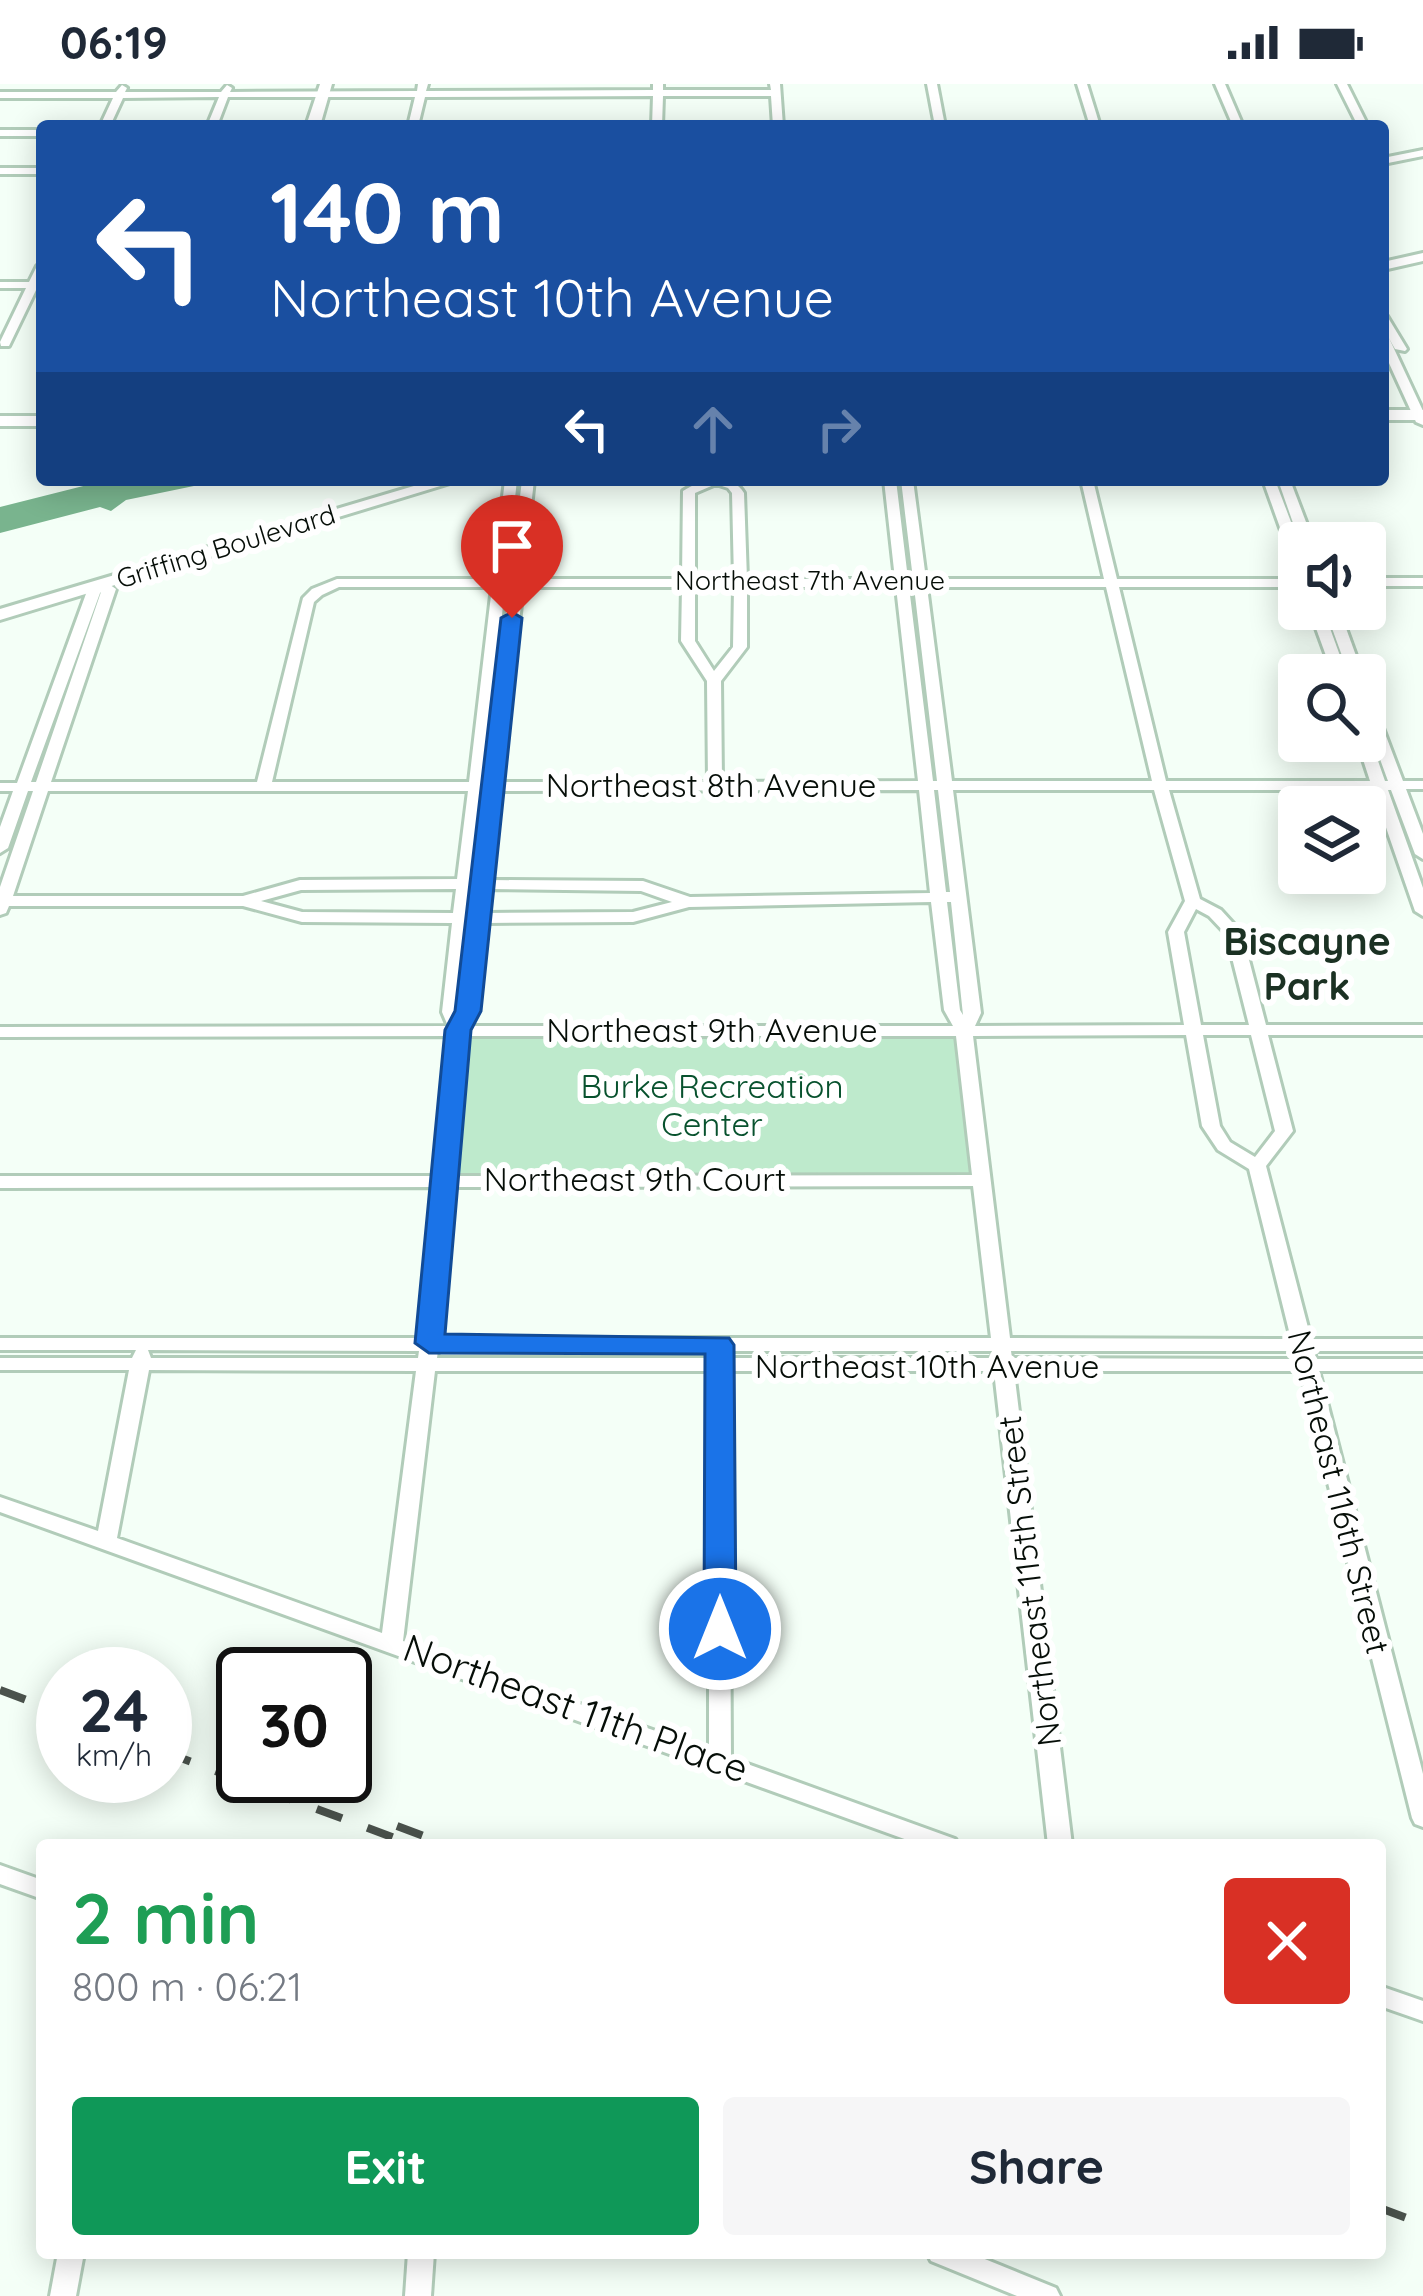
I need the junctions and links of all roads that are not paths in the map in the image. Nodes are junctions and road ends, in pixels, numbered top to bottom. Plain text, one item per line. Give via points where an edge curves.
1 (932, 84) edge
2 (1082, 84) edge
3 (1220, 84) edge
4 (1342, 84) edge
5 (658, 88) edge
6 (776, 88) edge
7 (122, 89) edge
8 (226, 89) edge
9 (325, 89) edge
10 (421, 89) edge
11 (0, 94) edge
12 (108, 120) edge
13 (214, 120) edge
14 (315, 120) edge
15 (414, 120) edge
16 (657, 120) edge
17 (778, 120) edge
18 (939, 120) edge
19 (1093, 120) edge
20 (1235, 120) edge
21 (1361, 120) edge
22 (0, 133) edge
23 (36, 133) edge
24 (1423, 153) edge
25 (1389, 160) edge
26 (0, 171) edge
27 (36, 171) edge
28 (1423, 253) edge
29 (1389, 261) edge
30 (0, 285) edge
31 (36, 285) edge
32 (36, 288) edge
33 (1389, 333) edge
34 (2, 348) edge
35 (1389, 350) edge
36 (1422, 414) edge
37 (1389, 417) edge
38 (0, 421) edge
39 (36, 421) edge
40 (401, 486) edge
41 (429, 486) edge
42 (511, 486) edge
43 (526, 486) edge
44 (701, 486) edge
45 (734, 486) edge
46 (891, 486) edge
47 (907, 486) edge
48 (1088, 486) edge
49 (1271, 486) edge
50 (1286, 486) edge
51 (1285, 522) edge
52 (1299, 522) edge
53 (290, 523) junction
54 (104, 579) junction
55 (688, 581) junction
56 (742, 581) junction
57 (910, 581) junction
58 (1110, 581) junction
59 (508, 582) junction
60 (1386, 582) edge
61 (1423, 582) edge
62 (1278, 583) edge
63 (0, 605) edge
64 (0, 615) edge
65 (714, 681) junction
66 (1386, 751) edge
67 (1372, 762) edge
68 (1423, 775) edge
69 (0, 776) edge
70 (716, 780) junction
71 (934, 780) junction
72 (1159, 780) junction
73 (1378, 780) junction
74 (1398, 780) junction
75 (24, 781) junction
76 (44, 781) junction
77 (266, 781) junction
78 (486, 781) junction
79 (1423, 785) edge
80 (0, 787) edge
81 (0, 848) edge
82 (1423, 854) edge
83 (464, 884) junction
84 (483, 884) junction
85 (948, 898) junction
86 (243, 901) junction
87 (1193, 901) junction
88 (688, 902) junction
89 (1, 904) edge
90 (1423, 911) edge
91 (469, 918) junction
92 (458, 1030) junction
93 (1192, 1030) junction
94 (1423, 1030) edge
95 (964, 1031) junction
96 (0, 1032) edge
97 (1258, 1032) junction
98 (1257, 1166) junction
99 (444, 1179) junction
100 (982, 1180) junction
101 (0, 1182) edge
102 (1000, 1343) junction
103 (0, 1344) edge
104 (1423, 1345) edge
105 (428, 1354) junction
106 (1304, 1354) junction
107 (142, 1355) junction
108 (719, 1355) junction
109 (0, 1364) edge
110 (1423, 1365) edge
111 (1004, 1366) junction
112 (0, 1504) edge
113 (106, 1542) junction
114 (392, 1641) junction
115 (721, 1760) junction
116 (1423, 1818) edge
117 (930, 1839) edge
118 (1059, 1839) edge
119 (0, 1874) edge
120 (36, 1888) edge
121 (1386, 1998) edge
122 (1423, 2011) edge
123 (70, 2259) edge
124 (421, 2259) edge
125 (955, 2259) edge
126 (63, 2296) edge
127 (418, 2296) edge
128 (1047, 2296) edge

1 - 18 street
2 - 19 street
3 - 20 street
4 - 21 street
5 - 6 street
5 - 10 street
5 - 16 street
6 - 17 street
7 - 8 street
7 - 11 street
7 - 12 street
8 - 9 street
8 - 13 street
9 - 10 street
9 - 14 street
10 - 15 street
22 - 23 street
24 - 25 street
26 - 27 street
28 - 29 street
30 - 31 street
32 - 34 street
33 - 36 street
35 - 36 street
36 - 37 street
38 - 39 street
40 - 53 street, Griffing Boulevard
41 - 53 street, Griffing Boulevard
42 - 59 street
43 - 59 street
44 - 55 street via 689,491
45 - 56 street
46 - 57 street, Northeast 115th Street
47 - 57 street, Northeast 115th Street
48 - 58 street
49 - 51 street
50 - 52 street
53 - 54 street, Griffing Boulevard
54 - 63 street, Griffing Boulevard
54 - 64 street, Griffing Boulevard
54 - 75 street
54 - 76 street via 110,589
55 - 56 street, Northeast 7th Avenue
55 - 59 street, Northeast 7th Avenue
55 - 65 street via 688,641
56 - 57 street, Northeast 7th Avenue
56 - 65 street via 741,643
57 - 58 street, Northeast 7th Avenue
57 - 71 street, Northeast 115th Street
58 - 62 street, Northeast 7th Avenue
58 - 72 street
59 - 77 street, Northeast 7th Avenue via 322,588 307,606
59 - 78 street
60 - 61 street
65 - 70 street
66 - 74 street
67 - 73 street
68 - 74 street, Northeast 8th Avenue
69 - 75 street, Northeast 8th Avenue
70 - 71 street, Northeast 8th Avenue
70 - 78 street, Northeast 8th Avenue
71 - 72 street, Northeast 8th Avenue
71 - 85 street, Northeast 115th Street
72 - 73 street, Northeast 8th Avenue
72 - 87 street
73 - 74 street, Northeast 8th Avenue
73 - 90 street
74 - 79 street, Northeast 8th Avenue
74 - 82 street
75 - 76 street, Northeast 8th Avenue
75 - 80 street, Northeast 8th Avenue
75 - 81 street
76 - 77 street, Northeast 8th Avenue
76 - 89 street
77 - 78 street, Northeast 8th Avenue
78 - 83 street
78 - 84 street
83 - 84 street
83 - 86 street via 300,885
83 - 91 street
84 - 88 street via 644,886
84 - 91 street
85 - 88 street
85 - 95 street, Northeast 115th Street via 952,1010
86 - 89 street
86 - 91 street via 302,917
87 - 93 street via 1176,932
87 - 97 street via 1234,933
88 - 91 street via 633,917
91 - 92 street via 468,1011
92 - 95 street, Northeast 9th Avenue
92 - 96 street, Northeast 9th Avenue
92 - 99 street
93 - 95 street, Northeast 9th Avenue
93 - 97 street, Northeast 9th Avenue
93 - 98 street via 1211,1126 1224,1146
94 - 97 street, Northeast 9th Avenue
95 - 100 street, Northeast 115th Street
97 - 98 street via 1284,1131
98 - 106 street, Northeast 116th Street
99 - 100 street, Northeast 9th Court
99 - 101 street, Northeast 9th Court
99 - 105 street
100 - 102 street, Northeast 115th Street
102 - 106 street, Northeast 10th Avenue
102 - 108 street, Northeast 10th Avenue
102 - 111 street, Northeast 115th Street
103 - 107 street, Northeast 10th Avenue
104 - 106 street, Northeast 10th Avenue
105 - 107 street, Northeast 10th Avenue
105 - 108 street, Northeast 10th Avenue
105 - 114 street
106 - 110 street, Northeast 10th Avenue
106 - 111 street, Northeast 10th Avenue
106 - 116 street, Northeast 116th Street
107 - 109 street, Northeast 10th Avenue
107 - 113 street
108 - 111 street, Northeast 10th Avenue
108 - 115 street
111 - 118 street, Northeast 115th Street
112 - 113 street, Northeast 11th Place
113 - 114 street, Northeast 11th Place
114 - 115 street, Northeast 11th Place
115 - 117 street, Northeast 11th Place
119 - 120 street
121 - 122 street
123 - 126 street
124 - 127 street
125 - 128 street

